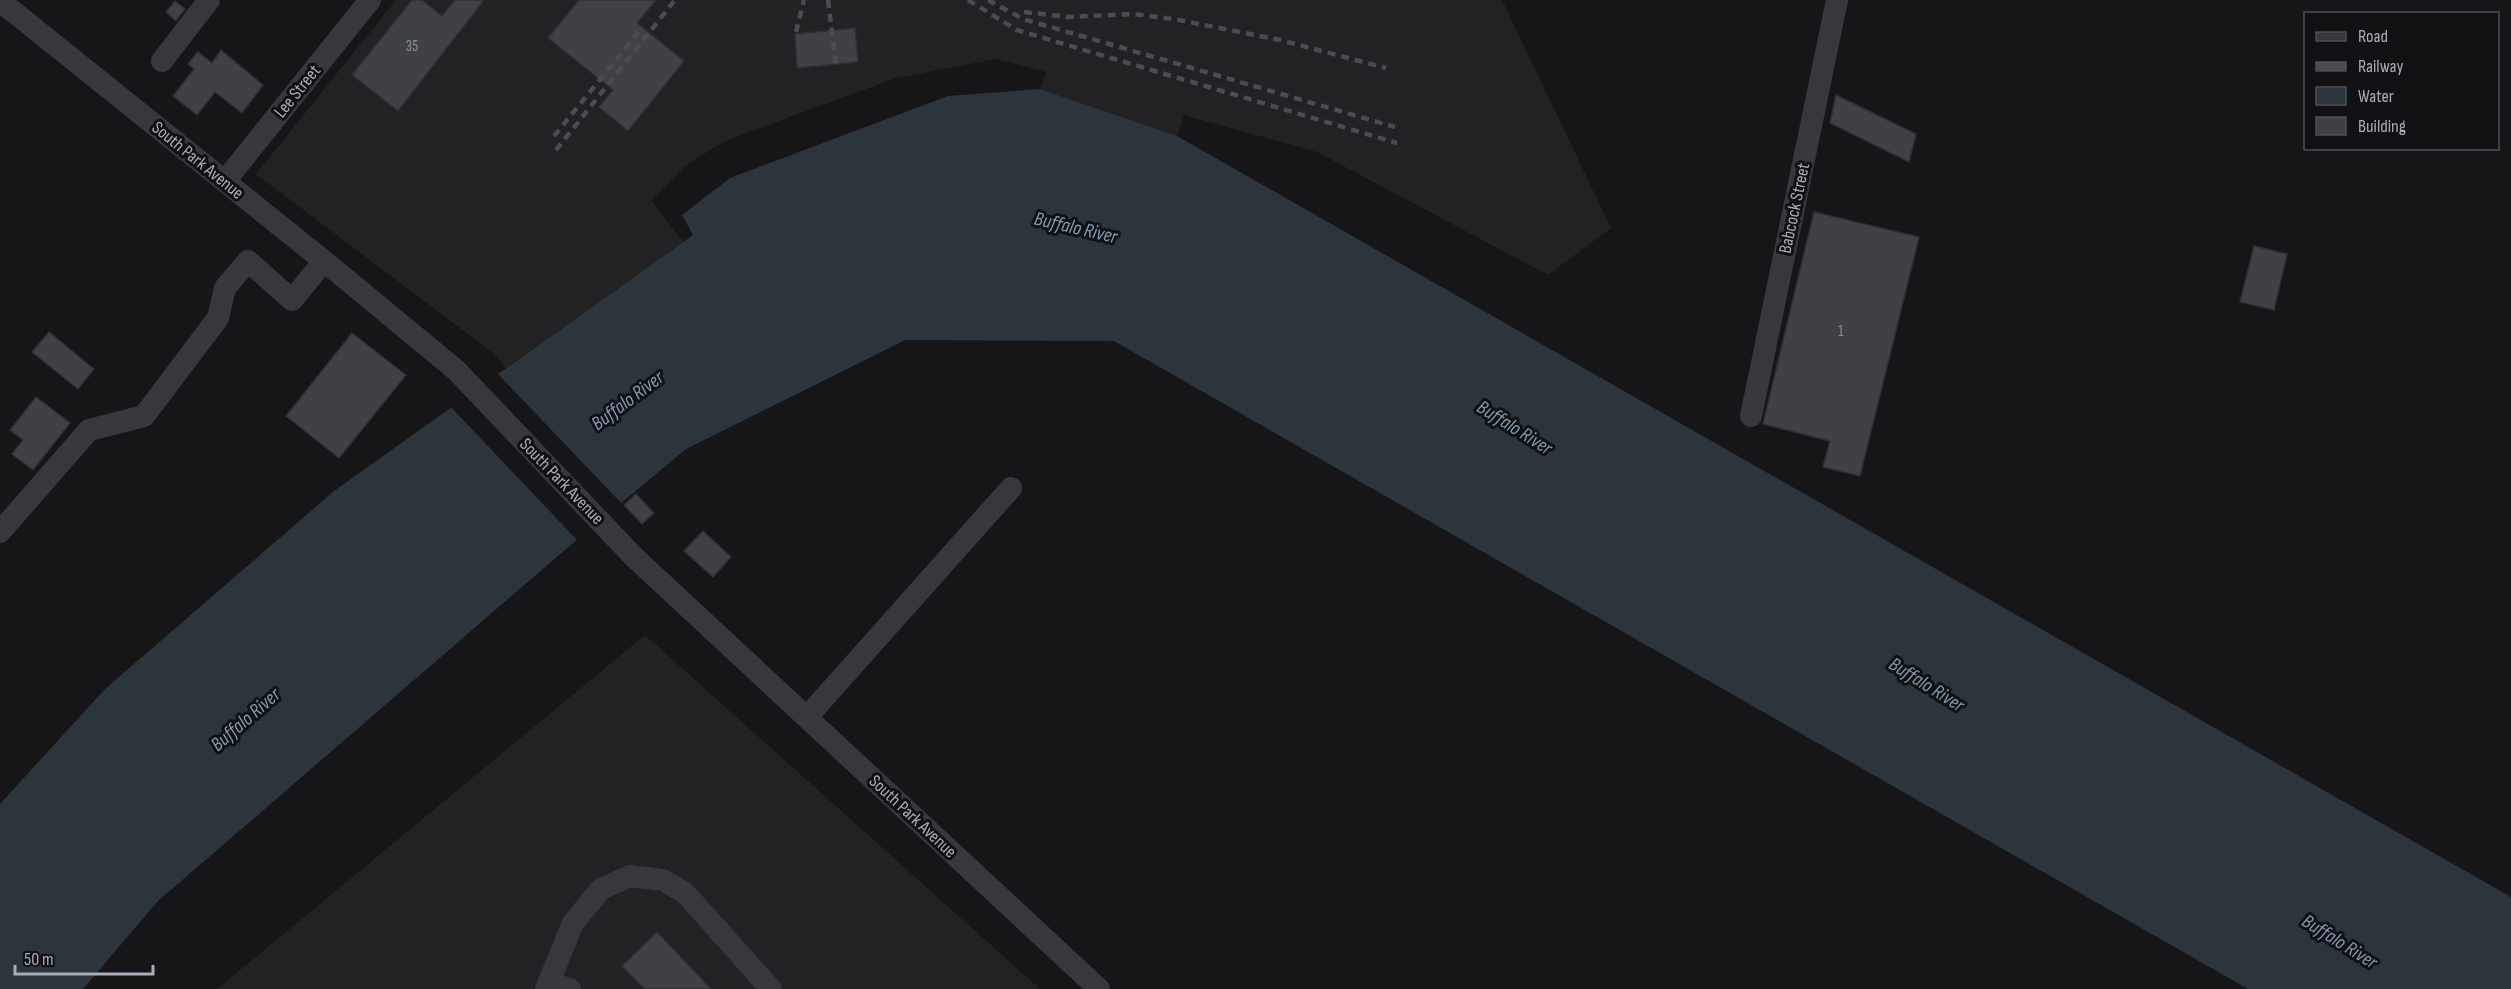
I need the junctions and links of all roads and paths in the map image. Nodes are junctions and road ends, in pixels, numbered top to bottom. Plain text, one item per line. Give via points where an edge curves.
1 (209, 0) edge
2 (370, 0) edge
3 (1837, 0) edge
4 (0, 1) edge
5 (162, 61) dead end
6 (225, 182) junction
7 (324, 261) junction
8 (1751, 416) dead end
9 (1011, 488) dead end
10 (0, 532) edge
11 (807, 717) junction
12 (555, 987) edge
13 (771, 989) edge
14 (1099, 989) edge

1 - 5 street
2 - 6 street, Lee Street
3 - 8 street, Babcock Street
4 - 6 street, South Park Avenue
6 - 7 street, South Park Avenue
7 - 10 street via 292,300 248,261 225,288 218,318 144,416 89,430
7 - 11 street, South Park Avenue via 456,370 634,557
9 - 11 street
11 - 14 street, South Park Avenue
12 - 13 street via 573,923 601,889 630,876 663,880 685,893

